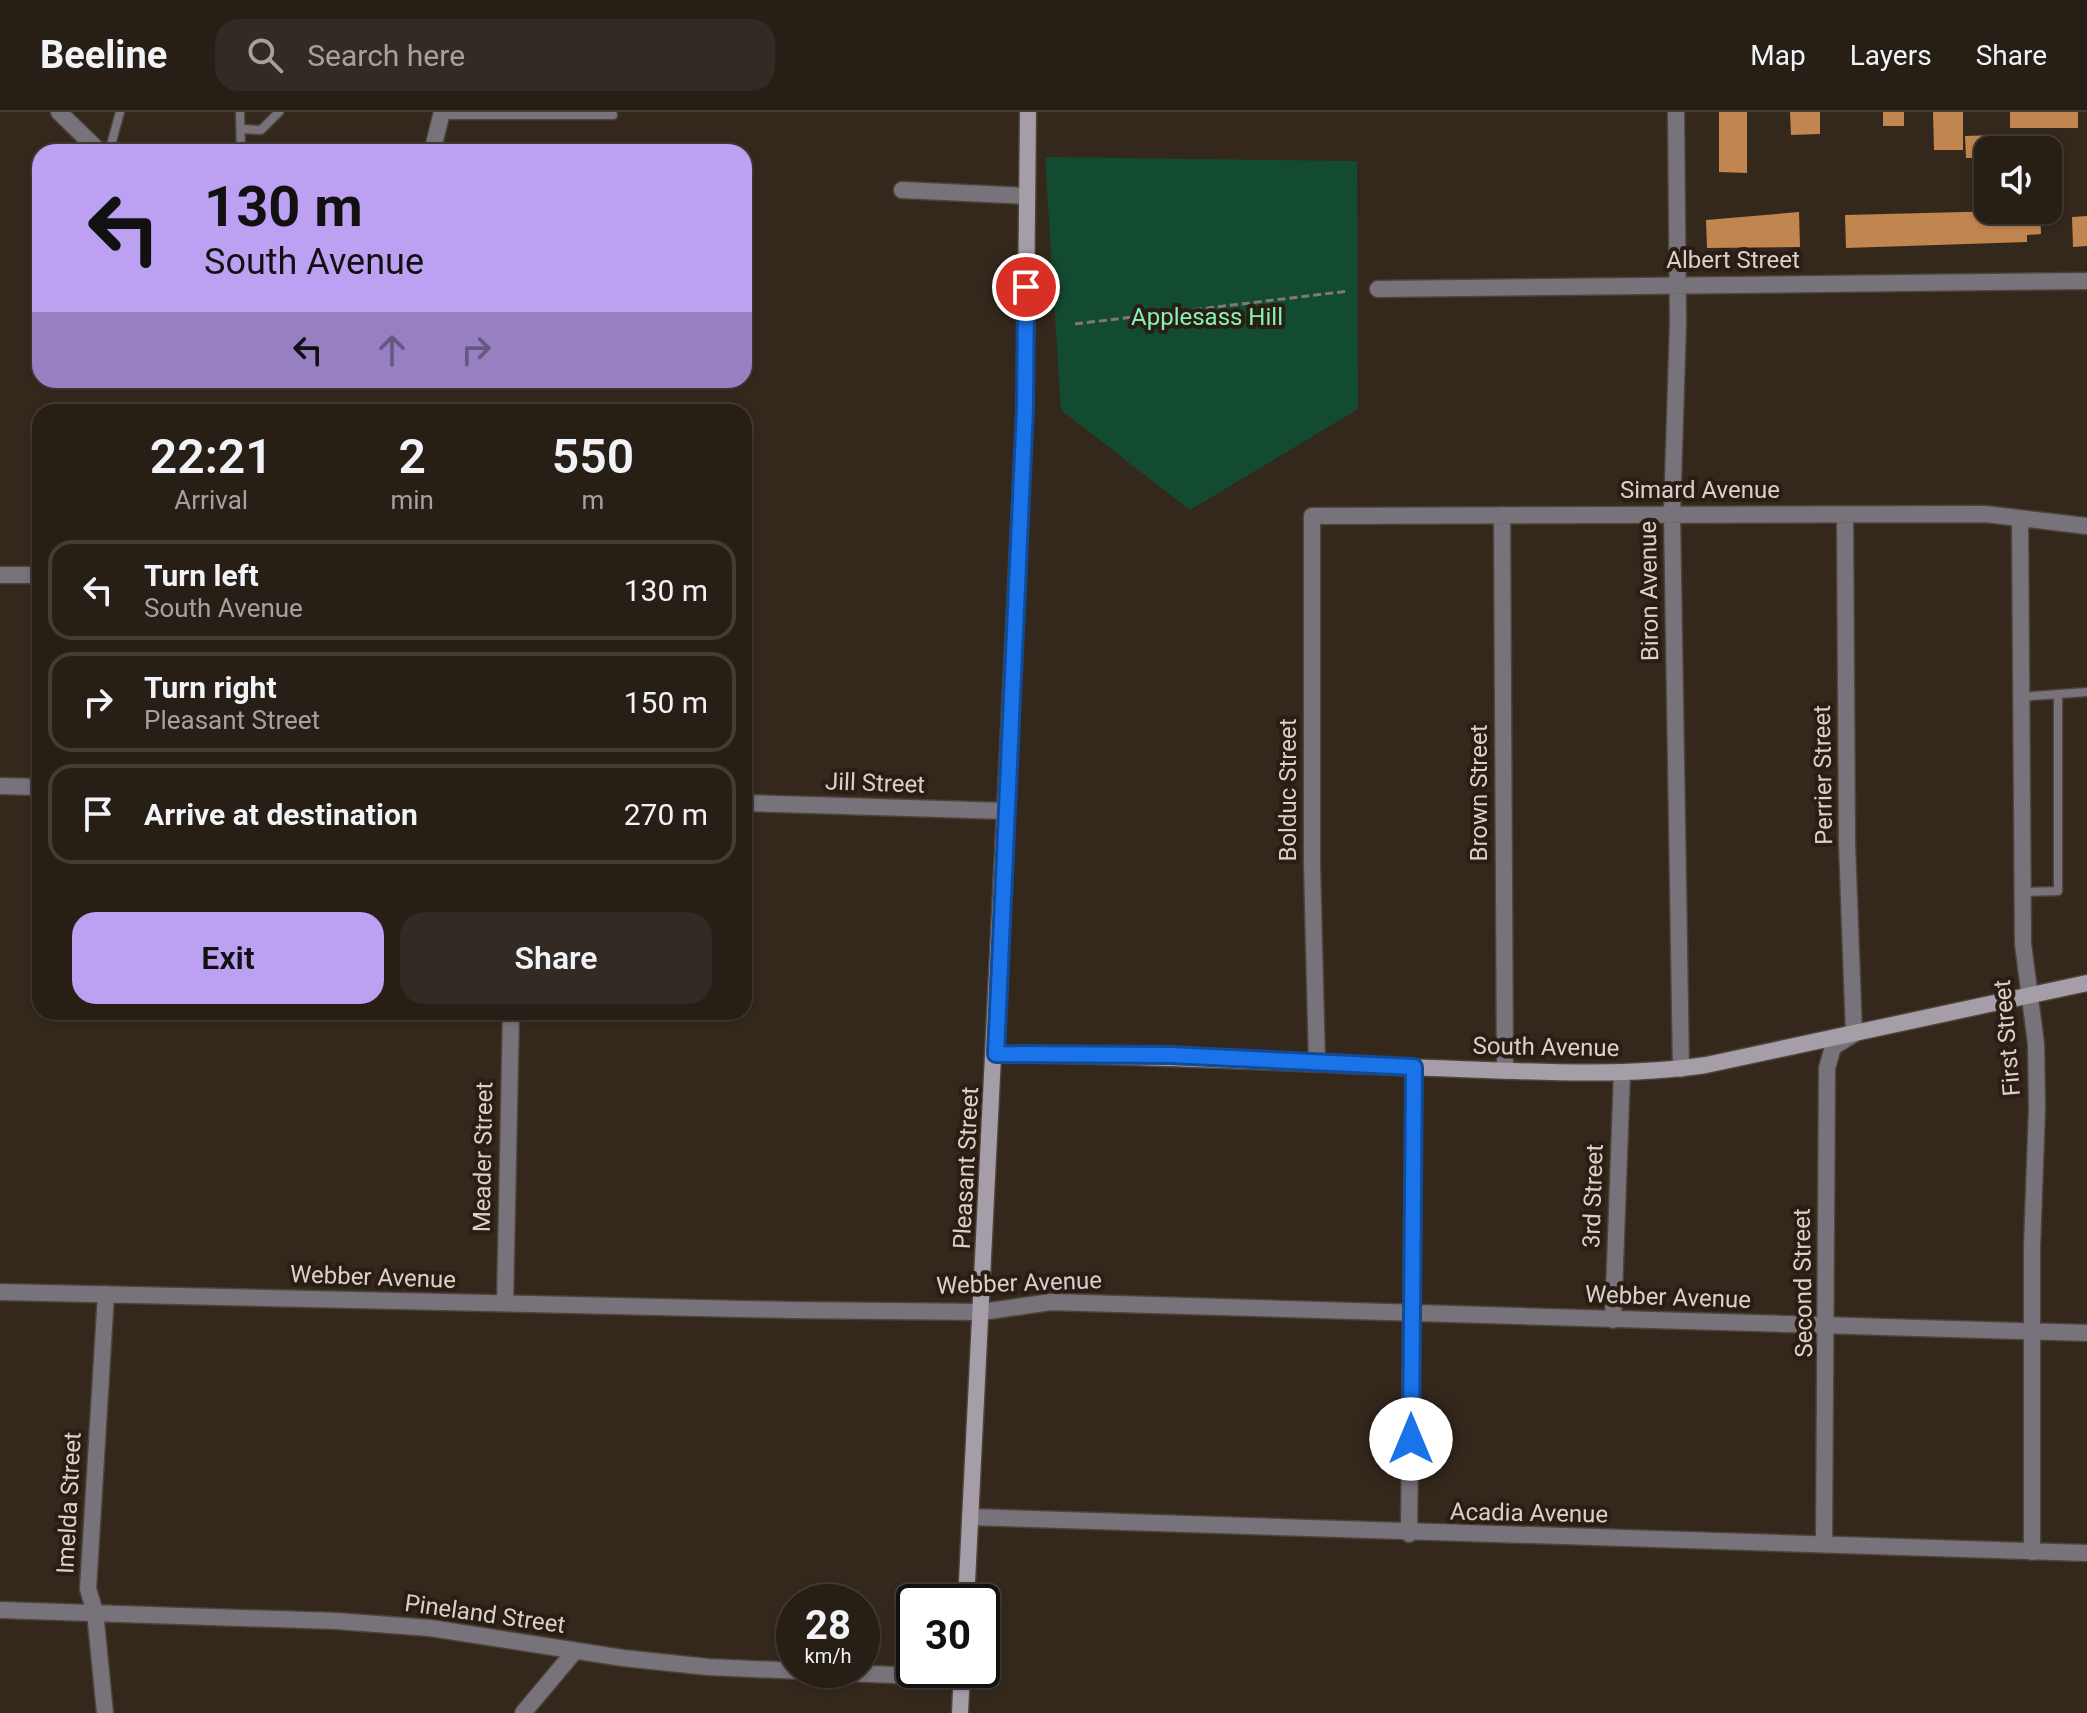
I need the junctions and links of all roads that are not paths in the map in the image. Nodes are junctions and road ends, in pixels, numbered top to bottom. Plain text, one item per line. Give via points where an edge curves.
1 (59, 112) edge
2 (120, 112) edge
3 (240, 112) edge
4 (279, 112) edge
5 (1028, 112) edge
6 (1676, 112) edge
7 (442, 114) edge
8 (613, 115) dead end
9 (241, 129) junction
10 (92, 144) edge
11 (111, 144) edge
12 (241, 144) edge
13 (434, 144) edge
14 (902, 190) dead end
15 (1027, 196) junction
16 (2087, 281) edge
17 (1678, 284) junction
18 (1378, 289) dead end
19 (1672, 514) junction
20 (1502, 515) junction
21 (1312, 516) joint
22 (1845, 516) junction
23 (2020, 520) junction
24 (2087, 526) edge
25 (0, 575) edge
26 (32, 575) edge
27 (2087, 692) edge
28 (2058, 694) junction
29 (2019, 697) junction
30 (0, 786) edge
31 (32, 787) edge
32 (752, 803) edge
33 (1005, 811) junction
34 (2022, 892) junction
35 (2087, 983) edge
36 (2029, 996) junction
37 (511, 1020) edge
38 (1854, 1034) junction
39 (996, 1054) junction
40 (1317, 1064) junction
41 (1414, 1067) junction
42 (1681, 1069) junction
43 (1505, 1071) junction
44 (1622, 1073) junction
45 (0, 1292) edge
46 (106, 1294) junction
47 (505, 1303) junction
48 (982, 1312) junction
49 (1412, 1313) junction
50 (1613, 1320) junction
51 (1827, 1327) junction
52 (2035, 1332) junction
53 (2087, 1333) edge
54 (970, 1517) junction
55 (1409, 1534) junction
56 (1824, 1544) junction
57 (2032, 1552) junction
58 (2087, 1553) edge
59 (967, 1584) edge
60 (0, 1610) edge
61 (95, 1612) junction
62 (575, 1651) junction
63 (896, 1674) edge
64 (961, 1688) edge
65 (105, 1713) edge
66 (523, 1713) edge
67 (960, 1713) edge

1 - 10 street
2 - 11 lane
3 - 9 lane
4 - 9 lane via 261,130
5 - 15 street, Pleasant Street
6 - 17 street, Biron Avenue
7 - 8 lane
7 - 13 street
9 - 12 lane
14 - 15 street
15 - 33 street, Pleasant Street via 1025,408
16 - 17 street, Albert Street
17 - 18 street, Albert Street
17 - 19 street, Biron Avenue
19 - 20 street, Simard Avenue
19 - 22 street, Simard Avenue
19 - 42 street, Biron Avenue
20 - 21 street, Simard Avenue
20 - 43 street, Brown Street
21 - 40 street, Bolduc Street
22 - 23 street, Simard Avenue via 1985,514
22 - 38 street, Perrier Street
23 - 24 street, Simard Avenue
23 - 29 street, First Street
25 - 26 street
27 - 28 lane
28 - 29 lane
28 - 34 lane via 2058,891
29 - 34 street, First Street
30 - 31 street
32 - 33 street, Jill Street
33 - 39 street, Pleasant Street
34 - 36 street, First Street
35 - 36 street, South Avenue
36 - 38 street, South Avenue
36 - 52 street, First Street via 2036,1044
37 - 47 street, Meader Street
38 - 42 street, South Avenue
38 - 51 street, Second Street via 1833,1047 1827,1068
39 - 40 street, South Avenue via 1170,1055
39 - 48 street, Pleasant Street
40 - 41 street, South Avenue
41 - 43 street, South Avenue
41 - 49 street
42 - 44 street, South Avenue
43 - 44 street, South Avenue
44 - 50 street, 3rd Street
45 - 46 street, Webber Avenue
46 - 47 street, Webber Avenue
46 - 61 street, Imelda Street via 88,1589
47 - 48 street, Webber Avenue
48 - 49 street, Webber Avenue via 1051,1302
48 - 54 street, Pleasant Street
49 - 50 street, Webber Avenue
49 - 55 street
50 - 51 street, Webber Avenue
51 - 52 street, Webber Avenue
51 - 56 street, Second Street
52 - 53 street, Webber Avenue
52 - 57 street, First Street
54 - 55 street, Acadia Avenue
54 - 59 street, Pleasant Street
55 - 56 street, Acadia Avenue
56 - 57 street, Acadia Avenue
57 - 58 street, Acadia Avenue
60 - 61 street, Pineland Street
61 - 62 street, Pineland Street via 430,1628
61 - 65 street, Imelda Street
62 - 63 street, Pineland Street via 800,1674
62 - 66 street
64 - 67 street

